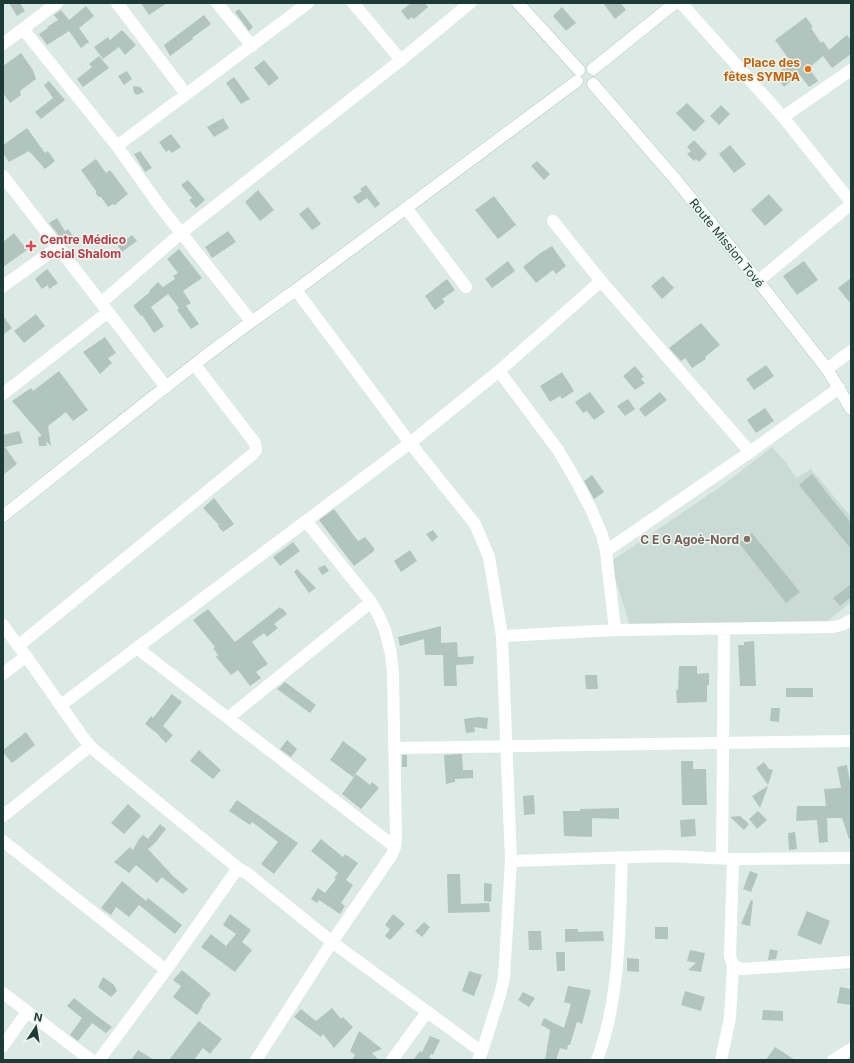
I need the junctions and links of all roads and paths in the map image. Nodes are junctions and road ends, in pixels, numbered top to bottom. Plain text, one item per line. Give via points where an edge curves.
1 (57, 3) edge
2 (118, 3) edge
3 (216, 3) edge
4 (308, 3) edge
5 (353, 3) edge
6 (470, 3) edge
7 (518, 3) edge
8 (675, 3) edge
9 (681, 3) edge
10 (23, 28) junction
11 (3, 44) edge
12 (252, 46) junction
13 (401, 60) junction
14 (593, 69) junction
15 (851, 70) edge
16 (578, 75) junction
17 (593, 84) junction
18 (186, 94) junction
19 (783, 117) junction
20 (117, 146) junction
21 (3, 176) edge
22 (851, 203) edge
23 (406, 208) junction
24 (553, 221) dead end
25 (181, 233) junction
26 (58, 247) junction
27 (601, 281) junction
28 (758, 281) junction
29 (3, 286) edge
30 (466, 287) dead end
31 (296, 290) junction
32 (105, 308) junction
33 (251, 321) junction
34 (851, 351) edge
35 (195, 365) junction
36 (827, 369) junction
37 (499, 371) junction
38 (166, 387) junction
39 (839, 388) junction
40 (3, 394) edge
41 (851, 409) edge
42 (410, 443) junction
43 (750, 452) junction
44 (3, 516) edge
45 (306, 521) junction
46 (606, 551) junction
47 (371, 602) junction
48 (851, 620) edge
49 (3, 626) edge
50 (724, 629) junction
51 (615, 630) junction
52 (502, 636) junction
53 (18, 646) junction
54 (137, 648) junction
55 (26, 656) junction
56 (3, 674) edge
57 (61, 705) junction
58 (228, 718) junction
59 (851, 741) edge
60 (722, 744) junction
61 (90, 746) junction
62 (506, 746) junction
63 (394, 748) junction
64 (3, 816) edge
65 (3, 841) edge
66 (395, 846) junction
67 (622, 858) junction
68 (727, 858) junction
69 (851, 858) edge
70 (511, 861) junction
71 (238, 868) junction
72 (332, 942) junction
73 (851, 962) edge
74 (733, 964) junction
75 (166, 970) junction
76 (3, 993) edge
77 (27, 1012) junction
78 (427, 1012) junction
79 (3, 1046) edge
80 (851, 1049) edge
81 (480, 1056) edge
82 (91, 1060) edge
83 (99, 1060) edge
84 (256, 1060) edge
85 (392, 1060) edge
86 (597, 1060) edge
87 (722, 1060) edge
88 (833, 1060) edge

1 - 10 street
2 - 18 street
3 - 12 street
4 - 12 street
5 - 13 street
6 - 13 street
7 - 16 street
8 - 14 street
9 - 19 street
10 - 11 street
10 - 20 street
12 - 18 street
13 - 25 street
14 - 16 street via 586,66
14 - 17 street via 597,76
15 - 19 street
16 - 17 street via 583,86
16 - 23 street
17 - 28 street, Route Mission Tové
18 - 20 street
19 - 22 street
20 - 25 street
21 - 26 street
22 - 28 street
23 - 30 street
23 - 31 street
24 - 27 street
25 - 32 street
25 - 33 street
26 - 29 street
26 - 32 street
27 - 37 street
27 - 43 street
28 - 36 street, Route Mission Tové
31 - 33 street
31 - 42 street
32 - 38 street
32 - 40 street
33 - 35 street
34 - 36 street
35 - 38 street
35 - 53 street via 255,443 256,450
36 - 39 street, Route Mission Tové
37 - 42 street
37 - 46 street via 558,450 591,509
38 - 44 street
39 - 41 street, Route Mission Tové
39 - 43 street
42 - 45 street
42 - 52 street via 475,524 489,557
43 - 46 street
45 - 47 street
45 - 54 street
46 - 51 street
47 - 58 street
47 - 63 street via 385,630 391,654
48 - 50 street via 833,627
49 - 53 street
50 - 51 street
50 - 60 street
51 - 52 street
52 - 62 street
53 - 55 street
54 - 57 street
54 - 58 street
55 - 56 street
55 - 57 street
57 - 61 street
58 - 66 street
59 - 60 street
60 - 62 street
60 - 68 street
61 - 64 street
61 - 71 street
62 - 63 street
62 - 70 street
63 - 66 street
65 - 75 street
66 - 72 street via 391,856
67 - 68 street
67 - 70 street
67 - 86 street via 618,957 608,1025
68 - 69 street
68 - 74 street via 730,956
70 - 81 street via 504,978
71 - 72 street
71 - 75 street
72 - 78 street
72 - 84 street
73 - 74 street via 742,969
74 - 87 street via 730,1018
75 - 83 street
76 - 77 street
77 - 79 street
77 - 82 street
78 - 81 street
78 - 85 street
80 - 88 street

